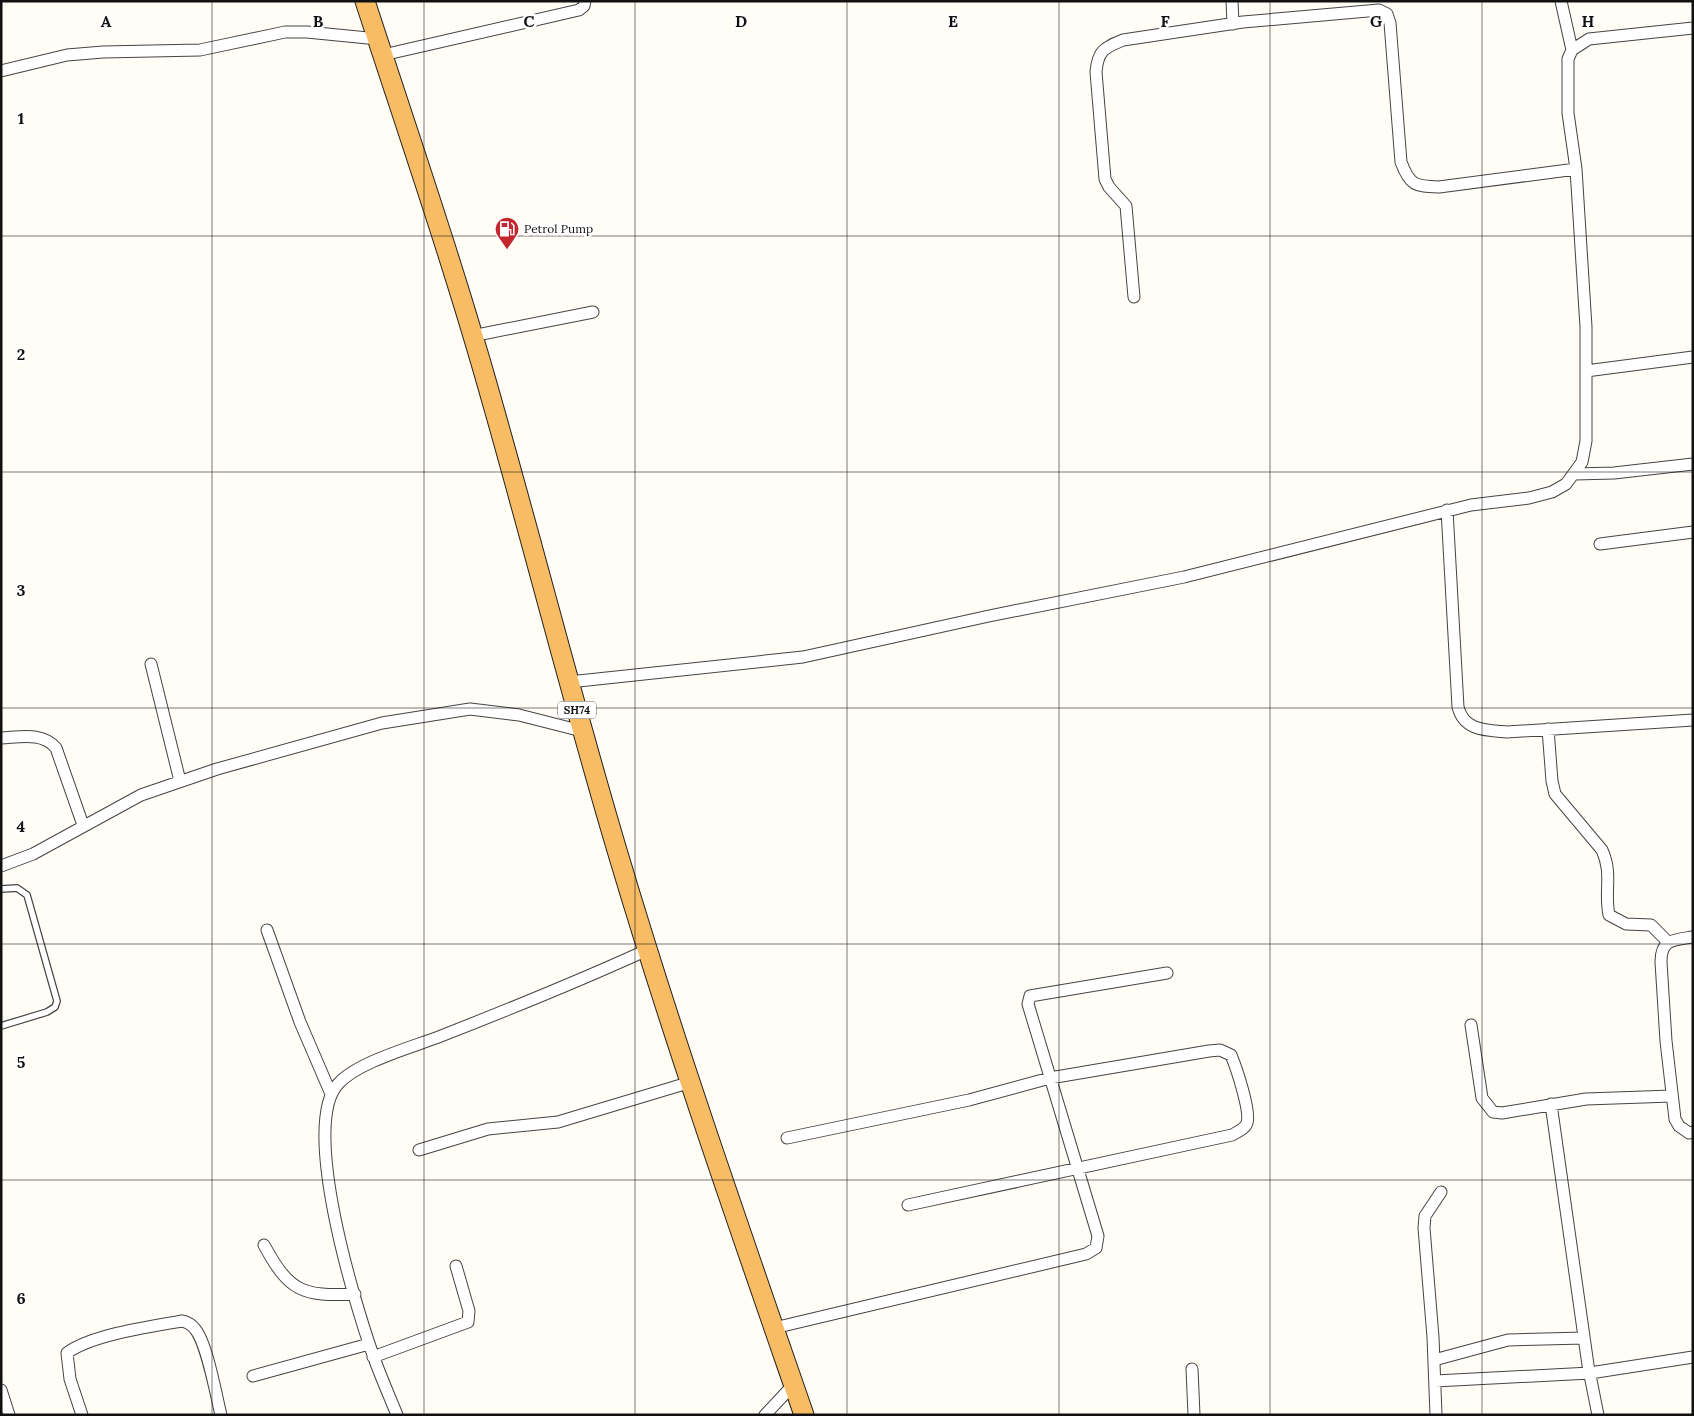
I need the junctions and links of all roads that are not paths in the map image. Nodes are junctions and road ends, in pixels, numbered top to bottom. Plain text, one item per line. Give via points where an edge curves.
1 (365, 1) edge
2 (585, 1) edge
3 (1232, 1) edge
4 (1561, 1) edge
5 (1326, 7) edge
6 (1233, 24) junction
7 (1693, 28) edge
8 (380, 47) junction
9 (1572, 50) junction
10 (1, 71) edge
11 (1576, 169) junction
12 (1134, 297) dead end
13 (593, 312) dead end
14 (472, 336) junction
15 (1693, 357) edge
16 (1586, 371) junction
17 (1693, 464) edge
18 (1575, 474) junction
19 (1447, 510) junction
20 (1693, 532) edge
21 (1600, 544) dead end
22 (151, 664) dead end
23 (569, 682) junction
24 (1693, 720) edge
25 (1548, 729) junction
26 (582, 730) junction
27 (1, 738) edge
28 (180, 781) junction
29 (83, 825) junction
30 (1, 866) edge
31 (1, 889) edge
32 (267, 930) dead end
33 (1693, 937) edge
34 (1668, 942) junction
35 (647, 950) junction
36 (1167, 973) dead end
37 (1471, 1025) dead end
38 (1, 1026) edge
39 (1050, 1078) junction
40 (691, 1082) junction
41 (330, 1094) junction
42 (1672, 1096) junction
43 (1551, 1104) junction
44 (1693, 1132) edge
45 (787, 1138) dead end
46 (418, 1150) dead end
47 (1077, 1167) junction
48 (1441, 1192) dead end
49 (908, 1204) dead end
50 (264, 1245) dead end
51 (456, 1266) dead end
52 (355, 1294) junction
53 (774, 1328) junction
54 (1584, 1338) junction
55 (369, 1344) junction
56 (374, 1357) junction
57 (1693, 1357) edge
58 (1434, 1360) junction
59 (1192, 1369) dead end
60 (1590, 1373) junction
61 (254, 1376) dead end
62 (1435, 1381) junction
63 (794, 1384) junction
64 (1, 1390) edge
65 (9, 1415) edge
66 (82, 1415) edge
67 (221, 1415) edge
68 (397, 1415) edge
69 (765, 1415) edge
70 (804, 1415) edge
71 (1194, 1415) edge
72 (1436, 1415) edge
73 (1598, 1415) edge

1 - 8 highway, SH74
2 - 8 street via 579,10
3 - 6 street
4 - 9 street
5 - 6 street
5 - 11 street via 1379,10 1387,14 1401,162 1407,177 1418,186 1439,187
6 - 12 street via 1123,40 1105,48 1097,58 1105,178 1126,206
7 - 9 street via 1601,36 1580,43
8 - 10 street via 307,32 285,32 200,50 67,55
8 - 14 highway, SH74
9 - 11 street via 1568,59 1568,112
11 - 16 street
13 - 14 street
14 - 23 highway, SH74
15 - 16 street
16 - 18 street via 1586,440 1582,462
17 - 18 street
18 - 19 street via 1552,492
19 - 23 street via 1184,577 803,658
19 - 25 street via 1460,717 1482,730
20 - 21 street
22 - 28 street
23 - 26 highway, SH74
24 - 25 street
25 - 34 street via 1555,794 1606,858 1610,871 1607,905 1610,915 1626,924 1652,925
26 - 28 street via 470,709 434,713 372,725
26 - 35 highway, SH74
27 - 29 street via 42,737 49,740 56,748
28 - 29 street via 141,795
29 - 30 street via 33,854
31 - 38 lane via 17,888 26,895 57,1001 55,1007 47,1012
32 - 41 street
33 - 34 street
34 - 42 street via 1661,950 1661,962
35 - 40 highway, SH74
35 - 41 street via 353,1072
36 - 39 street via 1030,996 1028,1004
37 - 43 street via 1482,1098 1487,1108 1502,1113
39 - 45 street via 969,1100
39 - 47 street
39 - 47 street via 1220,1050 1231,1055 1235,1064 1247,1113 1243,1129 1221,1138
40 - 46 street via 558,1122 488,1129
40 - 53 highway, SH74
41 - 52 street via 325,1114 324,1148
42 - 43 street via 1601,1097
42 - 44 street via 1679,1126
43 - 54 street
47 - 49 street
47 - 53 street via 1098,1236 1096,1248 1086,1254
48 - 58 street via 1425,1216 1424,1228
50 - 52 street via 286,1280 304,1290 330,1296
51 - 56 street via 469,1311 468,1322
52 - 55 street
53 - 63 highway, SH74
54 - 58 street via 1508,1340
54 - 60 street
55 - 56 street
55 - 61 street
56 - 68 street
57 - 60 street
58 - 62 street
59 - 71 street
60 - 62 street
60 - 73 street
62 - 72 street
63 - 69 street
63 - 70 highway, SH74
64 - 65 street
66 - 67 street via 70,1378 68,1353 76,1346 99,1339 182,1321 196,1330 202,1344

